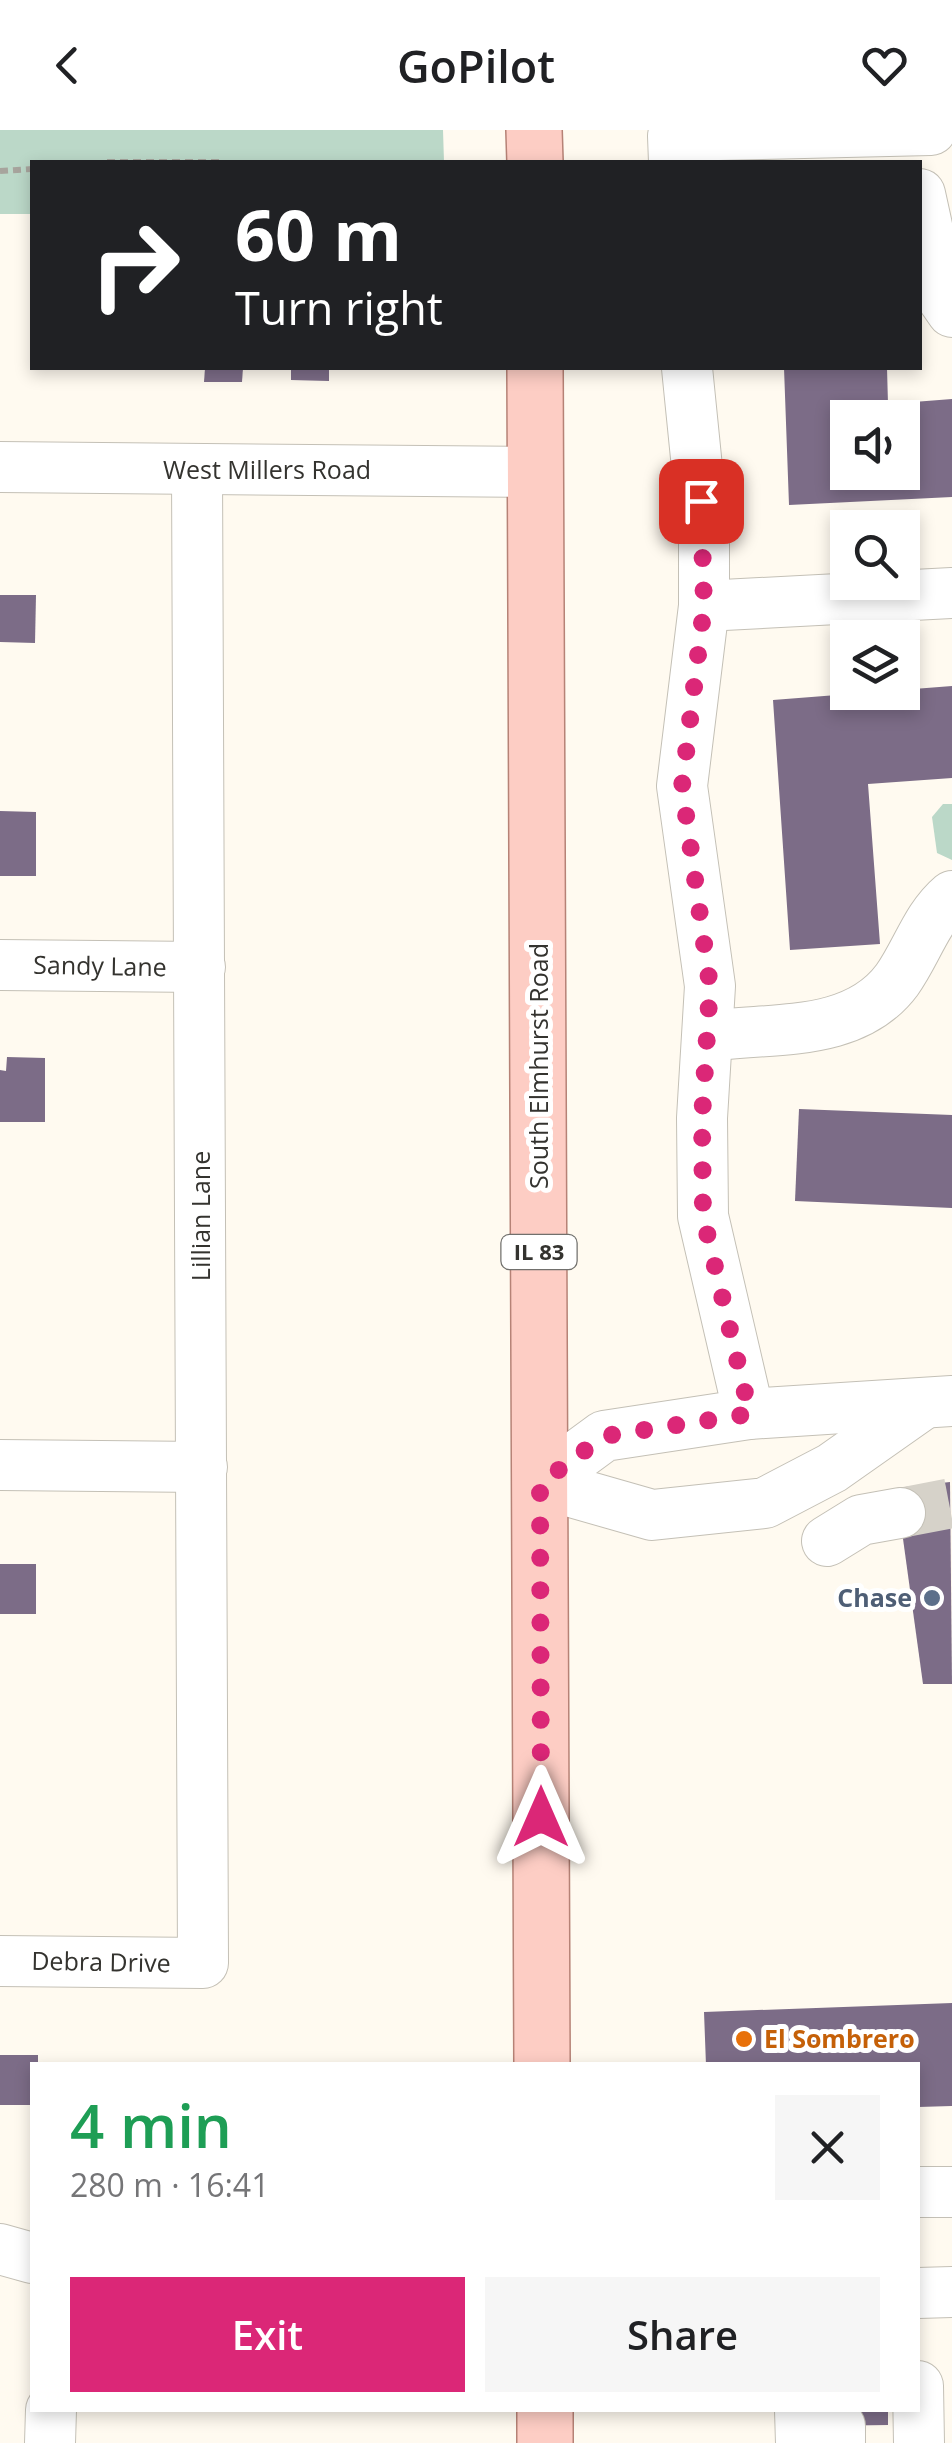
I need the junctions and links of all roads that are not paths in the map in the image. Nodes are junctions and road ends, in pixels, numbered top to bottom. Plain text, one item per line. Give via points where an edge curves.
1 (534, 130) edge
2 (916, 130) edge
3 (931, 130) edge
4 (535, 160) edge
5 (674, 160) edge
6 (918, 160) edge
7 (922, 203) edge
8 (952, 312) edge
9 (535, 370) edge
10 (687, 370) edge
11 (0, 467) edge
12 (197, 469) junction
13 (534, 472) junction
14 (952, 594) edge
15 (704, 606) junction
16 (952, 896) edge
17 (0, 964) edge
18 (200, 967) junction
19 (710, 1036) junction
20 (938, 1403) edge
21 (750, 1414) junction
22 (0, 1465) edge
23 (202, 1467) junction
24 (540, 1484) junction
25 (900, 1513) tunnel mouth
26 (827, 1541) dead end
27 (0, 1960) edge
28 (203, 1963) joint
29 (542, 2062) edge
30 (920, 2192) edge
31 (952, 2192) edge
32 (0, 2249) edge
33 (30, 2257) edge
34 (920, 2292) edge
35 (952, 2292) edge
36 (920, 2398) edge
37 (952, 2398) edge
38 (51, 2412) edge
39 (544, 2412) edge
40 (918, 2412) edge
41 (50, 2443) edge
42 (545, 2443) edge
43 (918, 2443) edge

1 - 4 main road
2 - 3 street
2 - 5 street via 674,136
2 - 6 street
7 - 8 street via 943,299
9 - 13 main road, South Elmhurst Road / IL 83
10 - 15 street
11 - 12 street, West Millers Road
12 - 13 street, West Millers Road
12 - 18 street, Lillian Lane
13 - 24 main road, South Elmhurst Road / IL 83
14 - 15 street
15 - 19 street via 682,786 710,986
16 - 19 street via 934,914 895,983 875,1002 816,1026
17 - 18 street, Sandy Lane
18 - 23 street, Lillian Lane
19 - 21 street via 703,1216
20 - 21 street
20 - 24 street via 765,1503 652,1515
21 - 24 street via 604,1436
22 - 23 street
23 - 28 street, Lillian Lane
24 - 29 main road, South Elmhurst Road / IL 83
25 - 26 street via 861,1520
27 - 28 street, Debra Drive
30 - 31 street
32 - 33 street
34 - 35 street
36 - 37 street
38 - 41 street
39 - 42 main road
40 - 43 street

